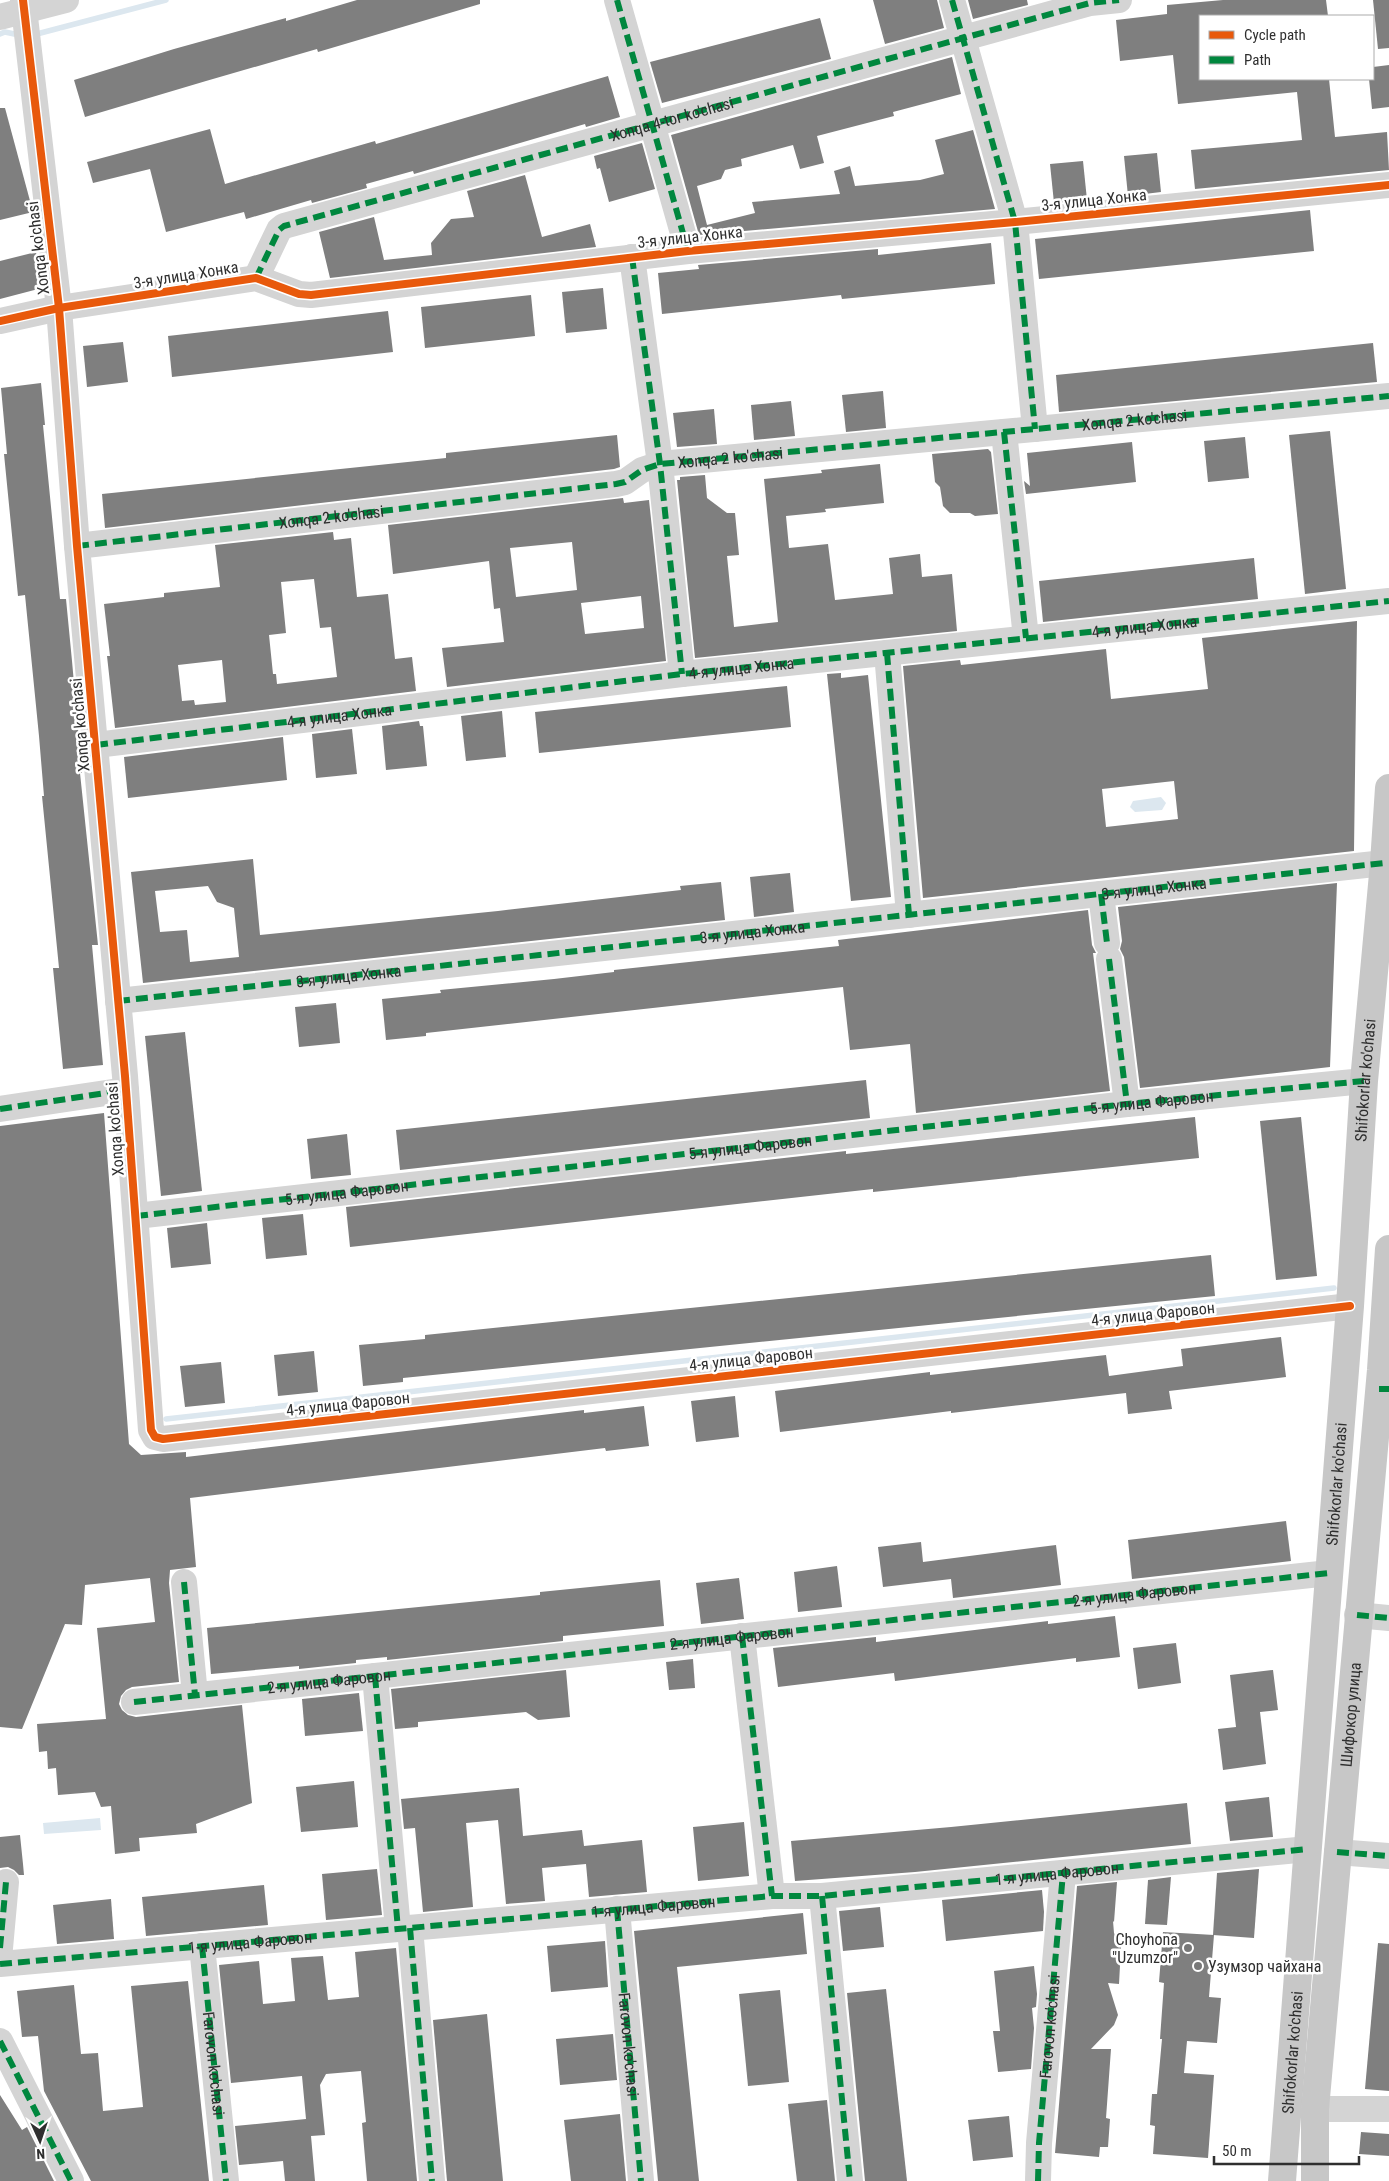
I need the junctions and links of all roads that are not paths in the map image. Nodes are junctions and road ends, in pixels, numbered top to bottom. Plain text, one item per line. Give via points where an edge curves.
1 (66, 0) edge
2 (617, 0) edge
3 (952, 0) edge
4 (1119, 0) edge
5 (24, 6) edge
6 (0, 17) edge
7 (963, 38) junction
8 (651, 124) junction
9 (1389, 185) edge
10 (1014, 222) junction
11 (688, 251) junction
12 (632, 257) junction
13 (256, 278) junction
14 (59, 308) junction
15 (0, 321) edge
16 (1389, 396) edge
17 (1035, 429) junction
18 (1004, 432) junction
19 (660, 464) junction
20 (77, 546) junction
21 (1389, 601) edge
22 (1026, 638) junction
23 (888, 653) junction
24 (682, 674) junction
25 (96, 745) junction
26 (1389, 788) edge
27 (1384, 863) junction
28 (1101, 894) junction
29 (909, 915) junction
30 (118, 1001) junction
31 (1364, 1080) junction
32 (126, 1090) junction
33 (1127, 1104) junction
34 (0, 1109) edge
35 (136, 1216) junction
36 (1389, 1248) edge
37 (1350, 1306) junction
38 (1345, 1366) junction
39 (1383, 1383) edge
40 (155, 1437) joint
41 (1329, 1574) junction
42 (184, 1582) dead end
43 (1358, 1615) junction
44 (1389, 1618) edge
45 (742, 1636) junction
46 (375, 1676) junction
47 (195, 1695) junction
48 (134, 1702) dead end
49 (1308, 1849) junction
50 (1337, 1852) junction
51 (1389, 1856) edge
52 (1063, 1873) junction
53 (6, 1882) dead end
54 (772, 1896) junction
55 (822, 1896) junction
56 (617, 1909) junction
57 (404, 1928) junction
58 (202, 1946) junction
59 (0, 1948) edge
60 (0, 1964) edge
61 (0, 2041) edge
62 (1315, 2109) junction
63 (1389, 2109) edge
64 (71, 2181) edge
65 (226, 2181) edge
66 (432, 2181) edge
67 (641, 2181) edge
68 (850, 2181) edge
69 (1038, 2181) edge
70 (1282, 2181) edge
71 (1315, 2181) edge

1 - 5 street
2 - 8 street
3 - 7 street
4 - 7 street, Xonqa 4-tor ko'chasi via 1090,3
5 - 6 street
5 - 14 street, Xonqa ko'chasi
7 - 8 street, Xonqa 4-tor ko'chasi
7 - 10 street
8 - 11 street
8 - 13 street, Xonqa 4-tor ko'chasi via 284,226 278,230
9 - 10 street, 3-я улица Хонка
10 - 11 street, 3-я улица Хонка
10 - 17 street
11 - 12 street, 3-я улица Хонка
12 - 13 street, 3-я улица Хонка via 310,295
12 - 19 street
13 - 14 street, 3-я улица Хонка
14 - 15 street, 3-я улица Хонка
14 - 20 street, Xonqa ko'chasi
16 - 17 street, Xonqa 2 ko'chasi
17 - 18 street, Xonqa 2 ko'chasi
18 - 19 street, Xonqa 2 ko'chasi
18 - 22 street
19 - 20 street, Xonqa 2 ko'chasi via 616,484
19 - 24 street
20 - 25 street, Xonqa ko'chasi
21 - 22 street, 4-я улица Хонка
22 - 23 street, 4-я улица Хонка
23 - 24 street, 4-я улица Хонка
23 - 29 street
24 - 25 street, 4-я улица Хонка
25 - 30 street, Xonqa ko'chasi
26 - 27 main road, Shifokorlar ko'chasi
27 - 28 street, 3-я улица Хонка
27 - 31 main road, Shifokorlar ko'chasi
28 - 29 street, 3-я улица Хонка
28 - 33 street
29 - 30 street, 3-я улица Хонка
30 - 32 street, Xonqa ko'chasi
31 - 33 street, 5-я улица Фаровон
31 - 37 main road, Shifokorlar ko'chasi
32 - 34 street
32 - 35 street, Xonqa ko'chasi
33 - 35 street, 5-я улица Фаровон
35 - 40 street, Xonqa ko'chasi via 151,1430
36 - 39 main road, Шифокор улица
37 - 38 main road, Shifokorlar ko'chasi
37 - 40 street, 4-я улица Фаровон
38 - 39 main road
38 - 41 main road, Shifokorlar ko'chasi
39 - 43 main road, Шифокор улица
41 - 45 street, 2-я улица Фаровон
41 - 49 main road, Shifokorlar ko'chasi
42 - 47 street
43 - 44 street
43 - 50 main road, Шифокор улица
45 - 46 street, 2-я улица Фаровон
45 - 54 street
46 - 47 street, 2-я улица Фаровон
46 - 57 street
47 - 48 street, 2-я улица Фаровон
49 - 52 street, 1-я улица Фаровон
49 - 70 main road, Shifokorlar ko'chasi
50 - 51 street
50 - 62 main road, Шифокор улица
52 - 55 street, 1-я улица Фаровон
52 - 69 street, Farovon ko'chasi
53 - 59 street
54 - 55 street, 1-я улица Фаровон
54 - 56 street, 1-я улица Фаровон
55 - 68 street
56 - 57 street, 1-я улица Фаровон
56 - 67 street, Farovon ko'chasi
57 - 58 street, 1-я улица Фаровон
57 - 66 street
58 - 60 street, 1-я улица Фаровон
58 - 65 street, Farovon ko'chasi
61 - 64 street
62 - 63 street
62 - 71 main road, Шифокор улица

